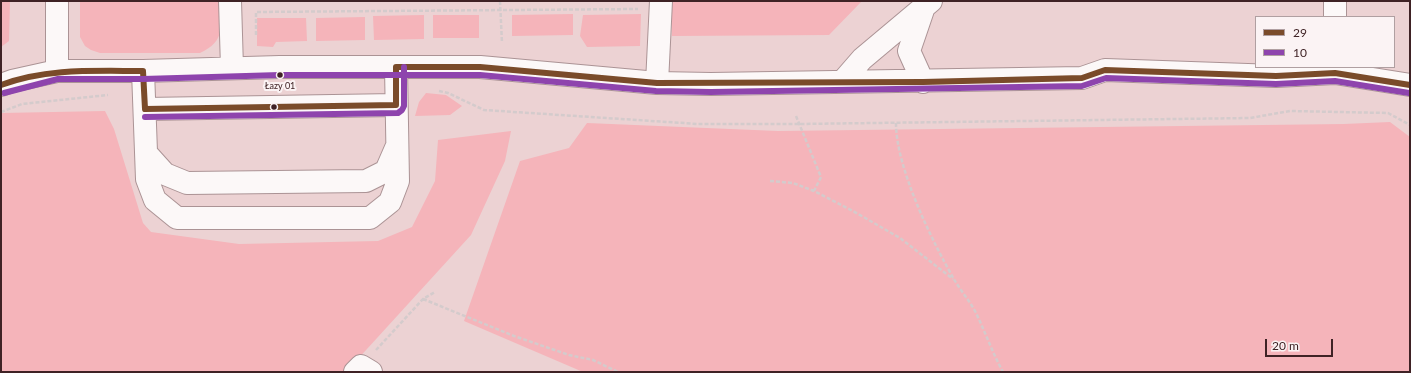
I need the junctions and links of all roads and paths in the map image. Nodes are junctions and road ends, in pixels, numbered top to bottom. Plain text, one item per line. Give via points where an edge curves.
1 (57, 1) edge
2 (230, 1) edge
3 (500, 1) edge
4 (1335, 1) edge
5 (928, 4) edge
6 (661, 5) edge
7 (500, 10) junction
8 (1335, 16) edge
9 (256, 41) dead end
10 (502, 43) dead end
11 (396, 67) junction
12 (232, 68) junction
13 (1335, 70) edge
14 (57, 71) junction
15 (143, 72) junction
16 (842, 82) junction
17 (923, 82) junction
18 (657, 83) junction
19 (1, 85) edge
20 (1410, 85) edge
21 (434, 90) dead end
22 (110, 95) dead end
23 (396, 105) junction
24 (144, 109) junction
25 (1, 112) edge
26 (796, 116) dead end
27 (896, 123) junction
28 (799, 124) junction
29 (1410, 125) edge
30 (398, 145) junction
31 (147, 154) junction
32 (770, 181) dead end
33 (814, 191) junction
34 (955, 281) junction
35 (435, 292) dead end
36 (423, 299) junction
37 (1000, 366) junction
38 (362, 370) edge
39 (618, 372) edge
40 (999, 372) edge
41 (1003, 372) edge

1 - 14 street
2 - 12 street
3 - 7 path
4 - 8 street
5 - 16 street via 862,59
5 - 17 street via 909,51
6 - 7 path
6 - 18 street
7 - 9 path via 256,12
7 - 10 path
11 - 12 street
11 - 18 street via 480,67
11 - 23 street
12 - 15 street
13 - 17 street via 1276,76 1105,70 1082,78
13 - 20 street
14 - 15 street
14 - 19 street
15 - 24 street
16 - 17 street
16 - 18 street
21 - 28 path via 448,93 484,110 698,124
22 - 25 path via 22,104
23 - 24 street
23 - 30 street
24 - 31 street
26 - 28 path
27 - 28 path
27 - 29 path via 1250,118 1290,111 1388,113
27 - 34 path via 902,163 926,223
28 - 33 path via 821,177
30 - 31 street via 386,171 366,181 187,182 165,174
30 - 31 street via 398,182 390,202 370,218 177,218 155,200 147,179
32 - 33 path via 793,183
33 - 34 path via 900,238
34 - 37 path via 974,310
35 - 36 path
36 - 38 path
36 - 39 path via 537,345 593,360
37 - 40 path
37 - 41 path

